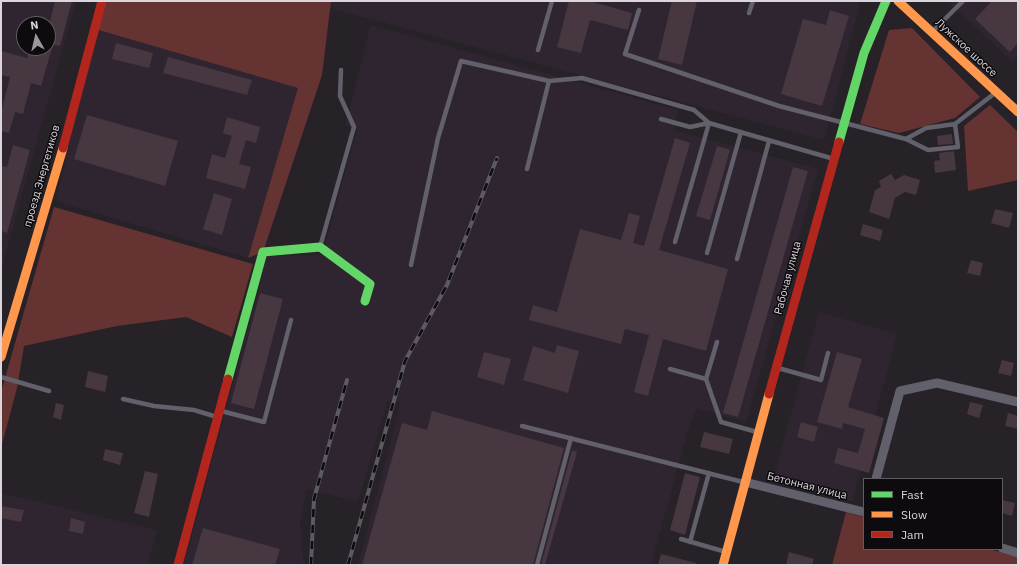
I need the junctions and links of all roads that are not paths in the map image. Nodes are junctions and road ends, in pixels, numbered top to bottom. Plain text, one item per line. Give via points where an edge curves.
1 (102, 1) edge
2 (552, 1) edge
3 (753, 1) edge
4 (886, 1) edge
5 (898, 1) edge
6 (963, 1) edge
7 (639, 10) dead end
8 (749, 13) dead end
9 (932, 33) junction
10 (538, 50) dead end
11 (341, 70) dead end
12 (549, 81) junction
13 (997, 92) junction
14 (1018, 112) edge
15 (661, 119) dead end
16 (709, 123) junction
17 (843, 124) junction
18 (955, 124) junction
19 (741, 132) junction
20 (906, 139) junction
21 (769, 141) junction
22 (834, 158) junction
23 (527, 169) dead end
24 (675, 242) dead end
25 (320, 247) junction
26 (707, 253) dead end
27 (737, 259) dead end
28 (411, 265) dead end
29 (365, 301) dead end
30 (292, 320) dead end
31 (717, 342) dead end
32 (3, 344) edge
33 (828, 353) dead end
34 (1, 357) edge
35 (776, 368) junction
36 (670, 369) dead end
37 (1, 377) edge
38 (706, 379) junction
39 (49, 391) dead end
40 (123, 399) dead end
41 (1018, 402) edge
42 (219, 414) junction
43 (522, 426) dead end
44 (759, 433) junction
45 (571, 438) junction
46 (709, 473) junction
47 (876, 478) edge
48 (745, 482) junction
49 (863, 512) edge
50 (681, 539) dead end
51 (690, 542) junction
52 (1003, 548) edge
53 (727, 552) junction
54 (1018, 553) edge
55 (178, 565) edge
56 (536, 565) edge
57 (723, 565) edge

1 - 32 street, проезд Энергетиков via 67,133
2 - 10 lane
3 - 8 lane
4 - 17 street, Рабочая улица via 864,53
5 - 9 street, Лужское шоссе
6 - 9 lane
7 - 17 lane via 625,54 779,106
9 - 13 street, Лужское шоссе
11 - 25 lane via 340,96 354,127
12 - 16 lane via 582,78 694,110
12 - 23 lane
12 - 28 lane via 461,61 438,138
13 - 14 street, Лужское шоссе
13 - 18 lane
15 - 16 lane via 690,127
16 - 19 lane
16 - 24 lane
17 - 20 lane
17 - 22 street, Рабочая улица
18 - 20 lane via 926,128
18 - 20 lane via 958,147 928,150
19 - 21 lane
19 - 26 lane
21 - 22 lane
21 - 27 lane
22 - 35 street, Рабочая улица
25 - 29 street via 370,284
25 - 42 street via 263,252
30 - 42 lane via 264,422
31 - 38 lane
32 - 34 street, проезд Энергетиков
33 - 35 lane via 821,380
35 - 44 street, Рабочая улица
36 - 38 lane
37 - 39 lane
38 - 44 lane via 720,422
40 - 42 lane via 154,406
41 - 47 street via 937,383 900,391
42 - 55 street
43 - 45 lane
44 - 48 street, Рабочая улица
45 - 46 lane
45 - 56 lane
46 - 48 lane
46 - 51 lane
48 - 49 street, Бетонная улица
48 - 53 street, Рабочая улица
50 - 51 lane
51 - 53 lane
52 - 54 street
53 - 57 street, Рабочая улица

